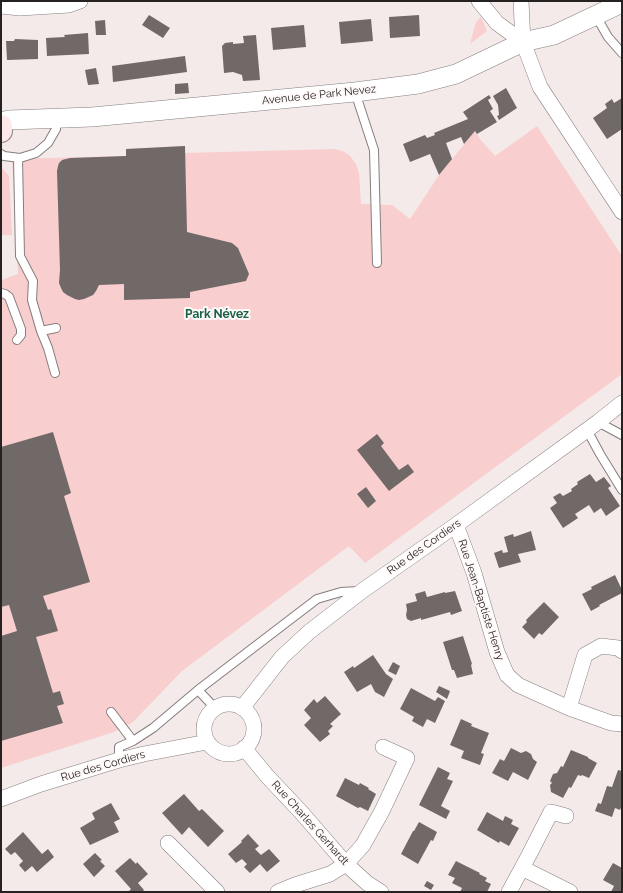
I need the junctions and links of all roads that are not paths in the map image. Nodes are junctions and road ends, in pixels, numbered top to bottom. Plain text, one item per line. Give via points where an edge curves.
1 (80, 1) edge
2 (479, 1) edge
3 (521, 1) edge
4 (622, 3) edge
5 (1, 6) edge
6 (596, 16) junction
7 (523, 42) junction
8 (622, 53) edge
9 (355, 92) junction
10 (57, 118) junction
11 (1, 122) edge
12 (1, 126) edge
13 (1, 131) edge
14 (1, 154) edge
15 (18, 158) junction
16 (622, 212) edge
17 (377, 263) dead end
18 (1, 293) edge
19 (56, 328) dead end
20 (41, 331) junction
21 (17, 340) dead end
22 (55, 373) dead end
23 (622, 403) edge
24 (592, 426) junction
25 (622, 435) edge
26 (622, 490) edge
27 (456, 525) junction
28 (362, 591) junction
29 (622, 651) edge
30 (198, 690) junction
31 (215, 708) junction
32 (242, 708) junction
33 (569, 708) junction
34 (111, 712) dead end
35 (622, 724) edge
36 (134, 741) junction
37 (207, 742) junction
38 (244, 748) junction
39 (383, 748) dead end
40 (118, 760) junction
41 (1, 799) edge
42 (566, 816) dead end
43 (168, 843) dead end
44 (346, 864) junction
45 (522, 868) junction
46 (217, 892) edge
47 (278, 892) edge
48 (381, 892) edge
49 (509, 892) edge
50 (570, 892) edge

1 - 5 street via 69,5 20,8
2 - 7 street via 497,23
3 - 7 street
4 - 6 street, Avenue de Park Nevez
6 - 7 street, Avenue de Park Nevez via 554,36
6 - 8 lane via 608,37
7 - 9 street, Avenue de Park Nevez via 456,74 418,84
7 - 16 street via 540,87
9 - 10 street, Avenue de Park Nevez via 92,117
9 - 17 lane via 374,150
10 - 11 street, Avenue de Park Nevez
10 - 15 lane via 56,129 48,143 36,153
12 - 13 main road
14 - 15 lane
15 - 20 lane via 20,256 33,281 32,300
18 - 21 lane via 9,297 21,329 21,335
19 - 20 lane
20 - 22 lane
23 - 24 street, Rue des Cordiers
24 - 25 lane
24 - 26 lane via 600,454
24 - 27 street, Rue des Cordiers
27 - 28 street, Rue des Cordiers
27 - 33 street, Rue Jean-Baptiste Henry via 474,573 497,652 507,675 518,685
28 - 30 lane via 342,592 317,599
28 - 32 street, Rue des Cordiers via 309,632 282,657
29 - 33 street via 601,646 585,656
30 - 31 lane
30 - 36 lane
31 - 32 street via 228,704
31 - 37 street via 204,727
32 - 38 street via 252,720 253,727 253,735
33 - 35 street, Rue Jean-Baptiste Henry via 611,723
34 - 36 lane
36 - 40 lane via 119,747
37 - 38 street via 224,754 238,752
37 - 40 street, Rue des Cordiers
38 - 44 street, Rue Charles Gerhardt
39 - 44 street via 407,758 363,845
40 - 41 street, Rue des Cordiers
42 - 45 street via 551,812
43 - 46 street
44 - 47 street via 330,874
44 - 48 street, Rue Charles Gerhardt
45 - 49 street
45 - 50 street

